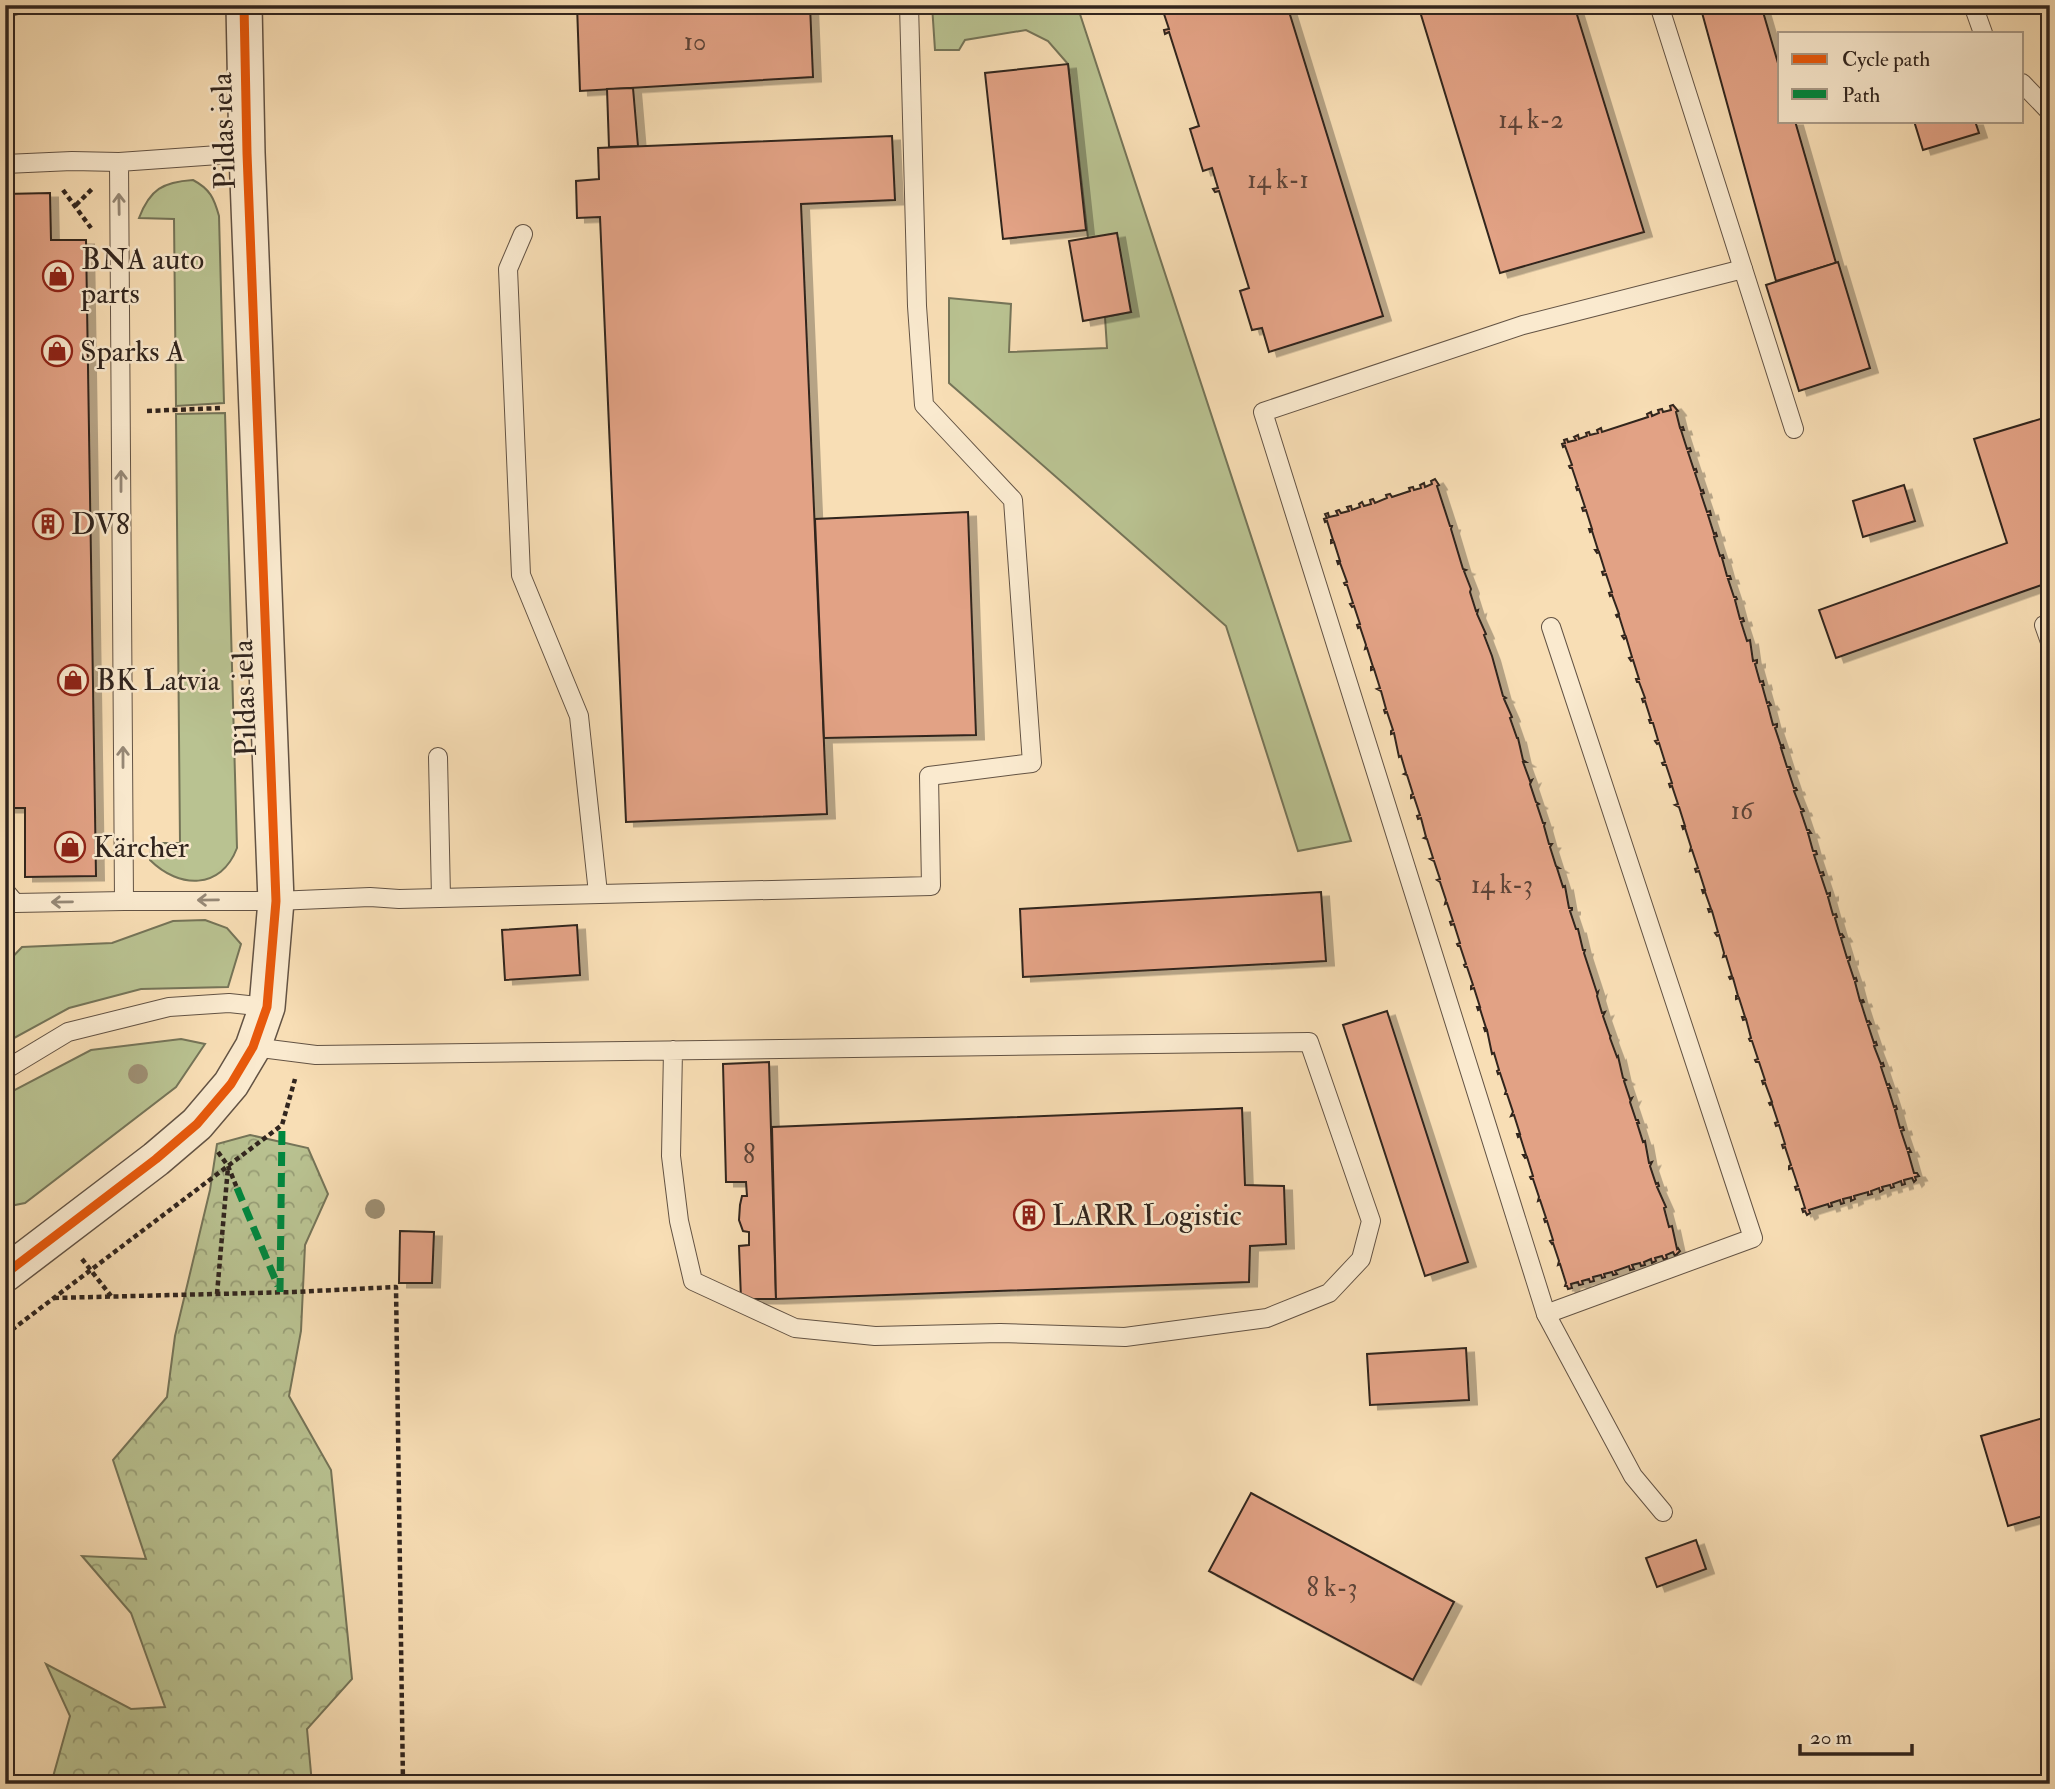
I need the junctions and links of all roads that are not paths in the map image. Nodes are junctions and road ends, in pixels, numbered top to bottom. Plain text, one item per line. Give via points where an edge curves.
1 (17, 5) edge
2 (244, 5) edge
3 (909, 5) edge
4 (1660, 5) edge
5 (1973, 5) edge
6 (5, 8) edge
7 (1983, 32) edge
8 (2024, 85) edge
9 (2050, 112) edge
10 (247, 153) junction
11 (119, 162) junction
12 (5, 164) edge
13 (523, 234) dead end
14 (1743, 269) junction
15 (1794, 429) dead end
16 (2044, 625) dead end
17 (1551, 627) dead end
18 (2050, 642) edge
19 (438, 757) dead end
20 (5, 891) edge
21 (598, 893) junction
22 (441, 897) junction
23 (124, 901) junction
24 (276, 901) junction
25 (267, 1007) junction
26 (253, 1048) junction
27 (673, 1050) junction
28 (5, 1070) edge
29 (5, 1274) edge
30 (1546, 1314) junction
31 (1664, 1512) dead end

1 - 6 lane
2 - 10 street, Pildas iela
3 - 21 lane via 924,405 1013,500 1032,763 929,776 931,886
4 - 14 lane
5 - 7 lane
8 - 9 lane
10 - 11 lane
10 - 24 street, Pildas iela
11 - 12 lane
23 -> 11 lane
13 - 21 lane via 508,269 521,575 579,716
14 - 15 lane
14 - 30 lane via 1522,325 1263,412
16 - 18 lane
17 - 30 lane via 1753,1238
19 - 22 lane
23 -> 20 lane via 15,903
21 - 22 lane
22 - 24 lane
24 -> 23 lane
24 - 25 street, Pildas iela
25 - 26 street, Pildas iela
25 - 28 lane via 229,1003 169,1007 68,1032
26 - 27 lane via 302,1055
26 - 29 street, Pildas iela via 231,1084 197,1124
27 - 27 lane via 1309,1042 1371,1221 1361,1259 1329,1293 1267,1318 1125,1337 875,1336 795,1328 693,1281 671,1156
30 - 31 lane via 1633,1476

